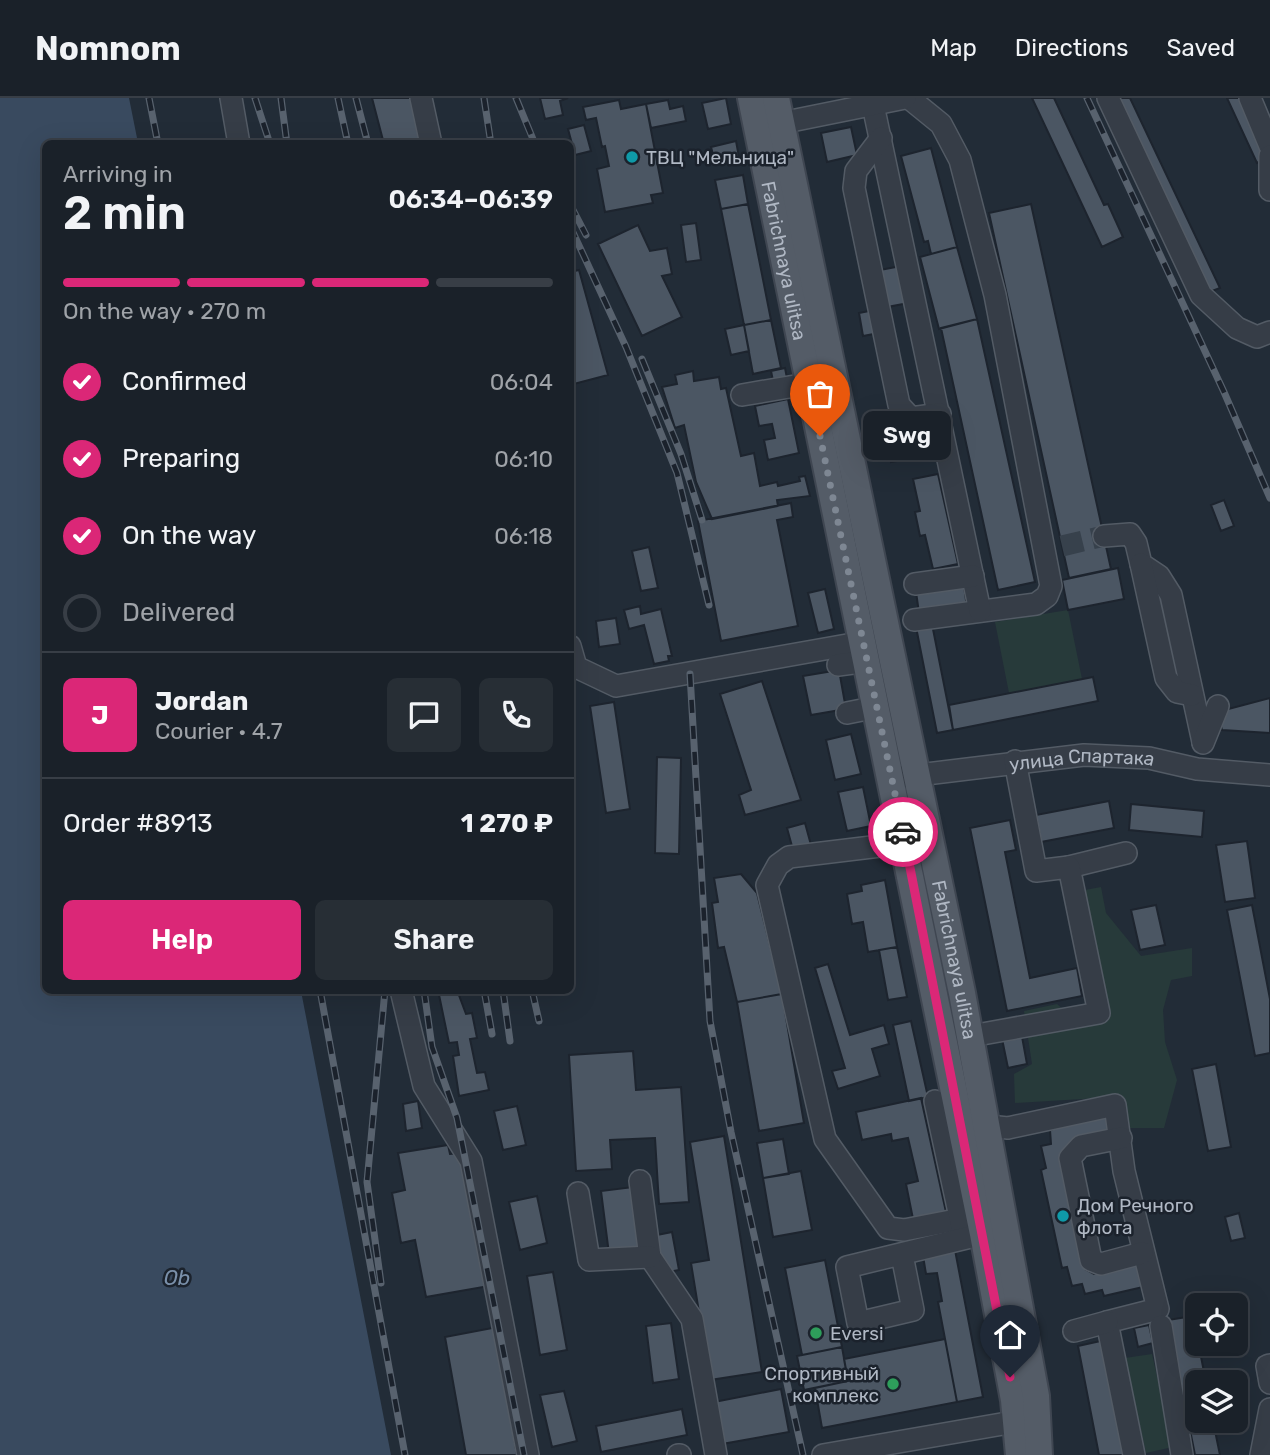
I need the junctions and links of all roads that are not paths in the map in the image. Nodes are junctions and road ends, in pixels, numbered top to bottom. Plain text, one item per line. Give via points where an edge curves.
1 (231, 98) edge
2 (421, 98) edge
3 (751, 98) edge
4 (907, 98) edge
5 (1108, 98) edge
6 (1250, 98) edge
7 (873, 105) junction
8 (779, 111) edge
9 (881, 138) junction
10 (238, 140) edge
11 (430, 140) edge
12 (1270, 146) edge
13 (1270, 156) edge
14 (1270, 190) edge
15 (918, 311) junction
16 (881, 319) junction
17 (1270, 332) edge
18 (801, 385) dead end
19 (742, 395) dead end
20 (940, 414) junction
21 (1104, 537) tunnel mouth
22 (973, 576) junction
23 (915, 584) dead end
24 (981, 611) junction
25 (914, 620) dead end
26 (866, 651) junction
27 (574, 660) edge
28 (838, 665) dead end
29 (1218, 706) dead end
30 (877, 707) junction
31 (847, 713) dead end
32 (1203, 742) junction
33 (1015, 761) junction
34 (1197, 769) junction
35 (1270, 775) edge
36 (904, 777) junction
37 (905, 843) junction
38 (1126, 853) dead end
39 (1069, 867) junction
40 (402, 994) edge
41 (971, 1036) junction
42 (935, 1101) dead end
43 (988, 1126) junction
44 (1121, 1138) junction
45 (640, 1181) dead end
46 (578, 1192) dead end
47 (969, 1231) junction
48 (1142, 1253) junction
49 (902, 1255) dead end
50 (650, 1257) junction
51 (1107, 1322) junction
52 (1161, 1326) dead end
53 (1074, 1331) dead end
54 (1270, 1365) edge
55 (1270, 1383) edge
56 (1270, 1409) edge
57 (1028, 1419) junction
58 (528, 1455) edge
59 (716, 1455) edge
60 (823, 1455) edge
61 (1019, 1455) edge
62 (1040, 1455) edge
63 (1134, 1455) edge
64 (1181, 1455) edge
65 (1261, 1455) edge

1 - 10 street
2 - 11 street
3 - 26 main road, Fabrichnaya ulitsa
4 - 7 street
4 - 24 street via 941,124 960,160 1053,547 1051,586 1043,601
5 - 17 street via 1201,295 1247,334 1257,337
6 - 12 street
7 - 8 street
7 - 9 street
8 - 36 main road, Fabrichnaya ulitsa
9 - 15 street
9 - 16 street via 856,171 854,188
13 - 14 street
15 - 16 street
15 - 20 street
16 - 20 street via 901,411 916,419
18 - 19 street
20 - 22 street
21 - 32 street via 1130,534 1136,542 1166,678 1177,692 1192,695
22 - 23 street
22 - 24 street
24 - 25 street
26 - 27 street via 616,686 576,667
26 - 28 street
26 - 30 main road, Fabrichnaya ulitsa
29 - 32 street
30 - 31 street
30 - 36 main road, Fabrichnaya ulitsa
32 - 34 street
33 - 34 street, улица Спартака via 1084,755 1149,758
33 - 36 street, улица Спартака
33 - 39 street via 1036,871
34 - 35 street, улица Спартака
36 - 37 main road, Fabrichnaya ulitsa
36 - 41 main road, Fabrichnaya ulitsa
37 - 47 main road, Fabrichnaya ulitsa
37 - 47 street via 789,857 766,885 825,1139 888,1228
38 - 39 street
39 - 41 street via 1099,1013
40 - 58 street via 424,1086 471,1161
41 - 43 main road, Fabrichnaya ulitsa
42 - 47 street
43 - 44 street via 1008,1128 1115,1105
43 - 57 main road, Fabrichnaya ulitsa
44 - 48 street
44 - 48 street via 1082,1146 1070,1158 1091,1260 1101,1264
45 - 50 street
46 - 50 street via 589,1260
47 - 49 street
47 - 57 main road, Fabrichnaya ulitsa
48 - 51 street via 1158,1309
50 - 59 street via 692,1319
51 - 53 street
51 - 63 street
52 - 64 street
54 - 55 street
56 - 65 street
57 - 60 street
57 - 61 main road, Fabrichnaya ulitsa
57 - 62 main road, Fabrichnaya ulitsa

